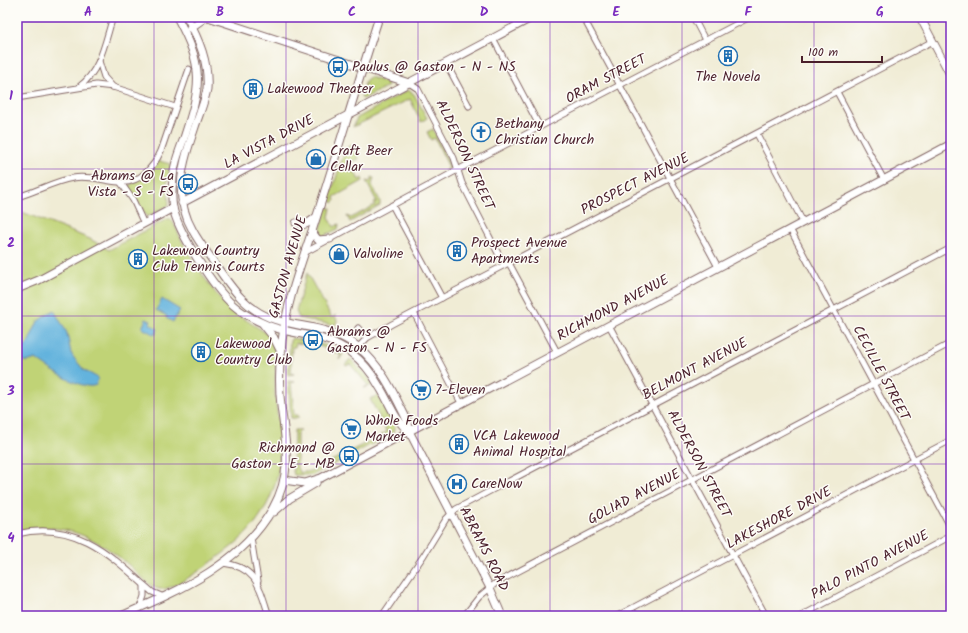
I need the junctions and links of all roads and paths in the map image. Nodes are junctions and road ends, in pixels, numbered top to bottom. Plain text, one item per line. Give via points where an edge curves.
1 (113, 17) edge
2 (177, 17) edge
3 (187, 17) edge
4 (207, 17) edge
5 (379, 17) edge
6 (533, 17) edge
7 (583, 17) edge
8 (693, 17) edge
9 (750, 17) edge
10 (922, 18) edge
11 (192, 27) junction
12 (184, 31) junction
13 (493, 38) junction
14 (705, 40) junction
15 (933, 42) junction
16 (192, 46) junction
17 (99, 60) junction
18 (446, 63) junction
19 (362, 68) junction
20 (189, 69) dead end
21 (951, 76) edge
22 (409, 83) junction
23 (620, 85) junction
24 (79, 86) junction
25 (113, 87) junction
26 (837, 92) junction
27 (206, 96) junction
28 (17, 98) edge
29 (469, 106) dead end
30 (175, 107) junction
31 (350, 114) junction
32 (540, 127) junction
33 (757, 134) junction
34 (951, 144) edge
35 (458, 170) junction
36 (671, 179) junction
37 (884, 180) junction
38 (121, 183) junction
39 (17, 197) edge
40 (182, 203) junction
41 (392, 205) junction
42 (173, 208) junction
43 (315, 218) junction
44 (803, 222) junction
45 (296, 223) dead end
46 (144, 224) junction
47 (790, 229) junction
48 (312, 232) junction
49 (330, 239) junction
50 (951, 248) edge
51 (304, 253) junction
52 (507, 264) junction
53 (718, 267) junction
54 (221, 272) junction
55 (212, 278) junction
56 (17, 289) edge
57 (442, 298) junction
58 (834, 309) junction
59 (414, 313) junction
60 (286, 322) junction
61 (261, 323) junction
62 (609, 325) junction
63 (358, 328) dead end
64 (284, 330) junction
65 (367, 338) junction
66 (951, 343) edge
67 (358, 347) junction
68 (557, 352) junction
69 (281, 353) junction
70 (352, 354) junction
71 (874, 384) junction
72 (461, 403) junction
73 (652, 405) junction
74 (408, 431) junction
75 (951, 440) edge
76 (915, 460) junction
77 (322, 478) junction
78 (284, 480) junction
79 (692, 480) junction
80 (451, 513) junction
81 (266, 519) junction
82 (951, 528) edge
83 (17, 534) edge
84 (951, 536) edge
85 (251, 538) junction
86 (733, 556) junction
87 (223, 563) junction
88 (258, 581) junction
89 (144, 585) junction
90 (490, 588) junction
91 (164, 597) junction
92 (140, 608) junction
93 (121, 616) edge
94 (269, 616) edge
95 (382, 616) edge
96 (464, 616) edge
97 (502, 616) edge
98 (617, 616) edge
99 (766, 616) edge
100 (801, 616) edge

1 - 17 street
2 - 12 street, ABRAMS ROAD
3 - 11 street, ABRAMS ROAD
4 - 11 street
4 - 19 street, ALDERSON STREET
5 - 19 street, GASTON AVENUE
6 - 13 street, LA VISTA DRIVE
7 - 23 street
8 - 14 street
9 - 14 street, ORAM STREET
10 - 15 street
11 - 12 street
11 - 27 street, ABRAMS ROAD via 205,61
12 - 16 street, ABRAMS ROAD
13 - 18 street, LA VISTA DRIVE
13 - 32 street
14 - 23 street, ORAM STREET
15 - 21 street
15 - 26 street, PROSPECT AVENUE
16 - 27 street via 200,58 202,89
16 - 42 street, ABRAMS ROAD via 198,73 198,90 174,166
17 - 24 street via 92,74
17 - 25 street via 104,77
18 - 22 street, LA VISTA DRIVE
18 - 29 street
19 - 22 street, ALDERSON STREET
19 - 31 street, GASTON AVENUE
20 - 30 street
22 - 31 street, LA VISTA DRIVE
22 - 35 street, ALDERSON STREET via 418,89
23 - 32 street, ORAM STREET
23 - 36 street
24 - 25 street
24 - 28 street
25 - 30 street
26 - 33 street, PROSPECT AVENUE
26 - 37 street
27 - 40 street, ABRAMS ROAD via 182,171
30 - 38 street via 156,162 141,176
31 - 40 street, LA VISTA DRIVE
31 - 43 street, GASTON AVENUE
32 - 35 street, ORAM STREET
33 - 36 street, PROSPECT AVENUE
33 - 44 street
34 - 37 street, RICHMOND AVENUE
35 - 41 street, ORAM STREET
35 - 52 street, ALDERSON STREET via 462,183
36 - 52 street, PROSPECT AVENUE
36 - 53 street
37 - 44 street, RICHMOND AVENUE
38 - 39 street via 92,177 71,178
38 - 46 street via 133,200
40 - 42 street, LA VISTA DRIVE
40 - 54 street, ABRAMS ROAD via 195,235
41 - 49 street, ORAM STREET
41 - 57 street
42 - 46 street, LA VISTA DRIVE
42 - 55 street, ABRAMS ROAD via 188,242
43 - 45 street via 306,225
43 - 48 street, GASTON AVENUE
44 - 47 street, RICHMOND AVENUE
46 - 56 street, LA VISTA DRIVE via 39,280
47 - 53 street, RICHMOND AVENUE
47 - 58 street, CECILLE STREET
48 - 49 street via 318,240
48 - 51 street, GASTON AVENUE
49 - 51 street, ORAM STREET
50 - 58 street, BELMONT AVENUE
51 - 60 street, GASTON AVENUE
52 - 57 street, PROSPECT AVENUE
52 - 68 street, ALDERSON STREET
53 - 62 street, RICHMOND AVENUE
54 - 55 street
54 - 60 street, ABRAMS ROAD via 238,296 251,308
55 - 61 street, ABRAMS ROAD via 234,306
57 - 59 street, PROSPECT AVENUE
58 - 71 street, CECILLE STREET
58 - 73 street, BELMONT AVENUE
59 - 65 street, PROSPECT AVENUE
59 - 72 street
60 - 64 street, GASTON AVENUE
60 - 67 street, ABRAMS ROAD via 331,332
61 - 64 street, ABRAMS ROAD
61 - 69 street via 274,338
62 - 68 street, RICHMOND AVENUE
62 - 73 street, ALDERSON STREET
63 - 65 street
64 - 69 street, GASTON AVENUE
64 - 70 street, ABRAMS ROAD via 324,338
65 - 67 street, PROSPECT AVENUE
66 - 71 street, GOLIAD AVENUE
67 - 70 street, PROSPECT AVENUE
67 - 74 street, ABRAMS ROAD via 381,372 408,422
68 - 72 street, RICHMOND AVENUE
69 - 78 street, GASTON AVENUE via 281,406 287,440
70 - 74 street, ABRAMS ROAD via 370,373 400,425
71 - 76 street, CECILLE STREET
71 - 79 street, GOLIAD AVENUE
72 - 74 street, RICHMOND AVENUE
73 - 79 street, ALDERSON STREET
73 - 80 street, BELMONT AVENUE
74 - 77 street, RICHMOND AVENUE
74 - 80 street, ABRAMS ROAD
75 - 76 street, LAKESHORE DRIVE
76 - 82 street, CECILLE STREET
76 - 86 street, LAKESHORE DRIVE
77 - 78 street, RICHMOND AVENUE via 305,483
77 - 81 street via 286,501
78 - 81 street, GASTON AVENUE via 278,498
79 - 86 street, ALDERSON STREET
79 - 90 street, GOLIAD AVENUE
80 - 90 street, ABRAMS ROAD
80 - 95 street
81 - 85 street, GASTON AVENUE
83 - 89 street via 49,531 76,537 106,551
84 - 100 street, PALO PINTO AVENUE
85 - 87 street, GASTON AVENUE
85 - 88 street
86 - 98 street, LAKESHORE DRIVE
86 - 99 street, ALDERSON STREET
87 - 88 street via 242,568
87 - 91 street, GASTON AVENUE via 193,583
88 - 94 street
89 - 91 street
89 - 92 street
90 - 96 street, GOLIAD AVENUE
90 - 97 street, ABRAMS ROAD
91 - 92 street, GASTON AVENUE
92 - 93 street, GASTON AVENUE

